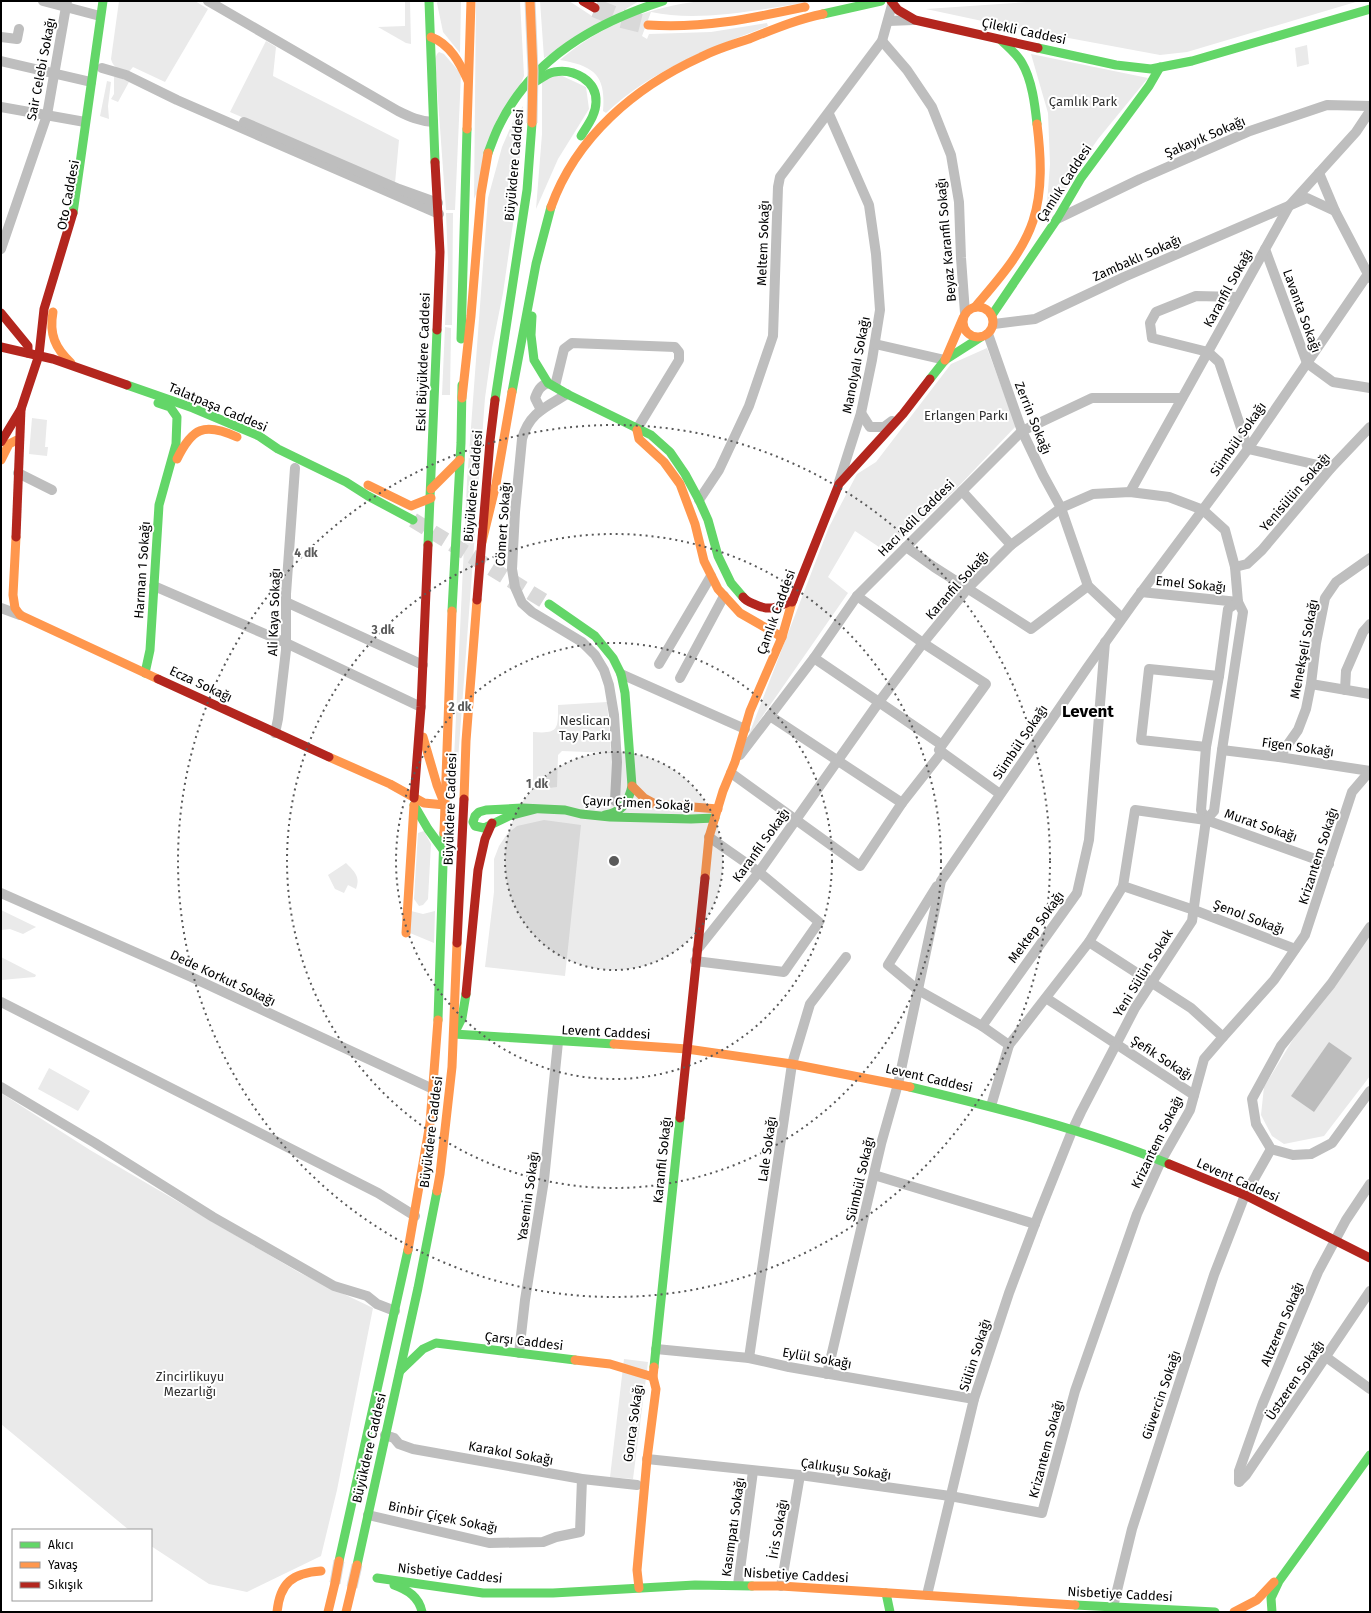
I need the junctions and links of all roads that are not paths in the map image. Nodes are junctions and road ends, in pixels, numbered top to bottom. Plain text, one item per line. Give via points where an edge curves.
1 (44, 1) edge
2 (103, 1) edge
3 (111, 1) edge
4 (208, 1) edge
5 (471, 1) edge
6 (530, 1) edge
7 (583, 1) edge
8 (663, 1) edge
9 (841, 1) edge
10 (876, 2) edge
11 (828, 3) dead end
12 (892, 3) edge
13 (66, 4) edge
14 (431, 4) edge
15 (906, 5) dead end
16 (815, 6) dead end
17 (595, 8) tunnel mouth
18 (1370, 9) edge
19 (104, 17) junction
20 (915, 20) junction
21 (888, 21) junction
22 (648, 25) tunnel mouth
23 (19, 29) dead end
24 (1, 37) edge
25 (431, 37) junction
26 (1001, 40) junction
27 (882, 41) junction
28 (1028, 41) junction
29 (1052, 42) dead end
30 (1121, 56) dead end
31 (1, 61) edge
32 (1022, 64) junction
33 (1160, 67) junction
34 (102, 68) junction
35 (54, 74) junction
36 (132, 74) dead end
37 (468, 81) junction
38 (91, 82) junction
39 (516, 97) junction
40 (1370, 106) edge
41 (1, 107) edge
42 (1370, 111) edge
43 (829, 114) junction
44 (47, 116) junction
45 (85, 122) junction
46 (433, 122) junction
47 (1319, 173) junction
48 (438, 203) junction
49 (1289, 206) junction
50 (1335, 211) junction
51 (548, 212) junction
52 (439, 214) junction
53 (1057, 219) junction
54 (542, 233) junction
55 (1, 249) edge
56 (1265, 249) junction
57 (1369, 275) edge
58 (1238, 297) junction
59 (975, 307) junction
60 (1, 313) edge
61 (964, 316) junction
62 (993, 319) junction
63 (985, 335) junction
64 (875, 344) junction
65 (1, 347) edge
66 (1208, 352) junction
67 (28, 353) junction
68 (39, 355) junction
69 (945, 360) junction
70 (1307, 363) junction
71 (75, 366) junction
72 (551, 385) junction
73 (1370, 388) edge
74 (142, 391) junction
75 (567, 394) junction
76 (462, 398) junction
77 (1182, 398) junction
78 (21, 409) junction
79 (541, 410) junction
80 (860, 413) junction
81 (903, 414) junction
82 (1370, 427) edge
83 (637, 429) junction
84 (1022, 431) junction
85 (259, 436) junction
86 (20, 439) junction
87 (1, 442) edge
88 (1248, 449) junction
89 (1, 460) edge
90 (460, 460) junction
91 (295, 468) dead end
92 (1332, 468) junction
93 (170, 470) junction
94 (18, 473) junction
95 (839, 484) junction
96 (52, 490) dead end
97 (962, 491) junction
98 (1130, 492) junction
99 (431, 494) junction
100 (368, 496) junction
101 (699, 500) junction
102 (1061, 508) junction
103 (1203, 510) junction
104 (690, 511) junction
105 (412, 520) tunnel mouth
106 (482, 542) junction
107 (1011, 545) junction
108 (906, 547) junction
109 (1370, 558) edge
110 (1235, 567) junction
111 (711, 576) junction
112 (154, 586) junction
113 (1088, 586) junction
114 (968, 588) junction
115 (738, 591) junction
116 (1141, 592) junction
117 (724, 596) junction
118 (857, 596) junction
119 (793, 600) junction
120 (286, 602) junction
121 (1238, 602) junction
122 (549, 604) tunnel mouth
123 (1, 608) edge
124 (20, 615) junction
125 (1122, 618) junction
126 (1370, 624) edge
127 (782, 637) junction
128 (1106, 642) junction
129 (286, 643) junction
130 (923, 643) junction
131 (814, 658) junction
132 (659, 664) dead end
133 (423, 665) junction
134 (146, 673) junction
135 (621, 674) junction
136 (1219, 676) junction
137 (680, 678) dead end
138 (1312, 684) junction
139 (1345, 690) junction
140 (1370, 694) edge
141 (879, 702) junction
142 (421, 707) junction
143 (770, 716) junction
144 (420, 724) junction
145 (745, 729) junction
146 (275, 733) junction
147 (1206, 747) junction
148 (942, 748) junction
149 (1222, 750) junction
150 (1279, 757) junction
151 (837, 760) junction
152 (735, 762) junction
153 (630, 767) junction
154 (1370, 771) edge
155 (731, 773) junction
156 (632, 786) junction
157 (463, 791) junction
158 (1000, 794) junction
159 (615, 801) junction
160 (414, 802) junction
161 (902, 803) junction
162 (445, 805) junction
163 (536, 809) junction
164 (718, 809) junction
165 (486, 810) junction
166 (565, 810) junction
167 (600, 815) junction
168 (715, 818) junction
169 (691, 819) junction
170 (796, 820) junction
171 (1206, 820) junction
172 (492, 824) junction
173 (709, 837) junction
174 (444, 850) junction
175 (1329, 864) junction
176 (759, 872) junction
177 (941, 881) junction
178 (1123, 886) junction
179 (1, 894) edge
180 (1194, 910) junction
181 (1370, 927) edge
182 (406, 933) dead end
183 (1089, 942) junction
184 (1295, 949) junction
185 (696, 956) junction
186 (846, 957) dead end
187 (1152, 982) junction
188 (918, 990) junction
189 (1046, 998) junction
190 (1, 1002) edge
191 (982, 1026) junction
192 (454, 1034) junction
193 (1223, 1036) junction
194 (558, 1042) junction
195 (1116, 1044) junction
196 (1009, 1045) junction
197 (687, 1049) junction
198 (792, 1064) junction
199 (898, 1084) junction
200 (1, 1086) edge
201 (433, 1089) junction
202 (1370, 1091) edge
203 (1194, 1095) junction
204 (991, 1106) junction
205 (1072, 1131) junction
206 (1271, 1149) junction
207 (1161, 1161) junction
208 (874, 1175) junction
209 (1370, 1184) edge
210 (1245, 1195) junction
211 (415, 1216) junction
212 (1035, 1224) junction
213 (1335, 1240) junction
214 (1370, 1258) edge
215 (1370, 1291) edge
216 (395, 1311) junction
217 (656, 1349) junction
218 (519, 1353) junction
219 (1326, 1357) junction
220 (749, 1358) junction
221 (400, 1370) junction
222 (828, 1374) junction
223 (653, 1377) junction
224 (1370, 1389) edge
225 (974, 1399) junction
226 (385, 1435) junction
227 (1370, 1455) edge
228 (643, 1458) junction
229 (753, 1471) junction
230 (800, 1475) junction
231 (582, 1479) junction
232 (1239, 1482) joint
233 (637, 1485) junction
234 (950, 1496) junction
235 (1042, 1513) joint
236 (368, 1515) junction
237 (1288, 1567) junction
238 (320, 1572) dead end
239 (738, 1585) junction
240 (781, 1586) junction
241 (627, 1588) junction
242 (638, 1588) junction
243 (886, 1593) junction
244 (926, 1595) junction
245 (986, 1600) junction
246 (1113, 1607) junction
247 (975, 1608) dead end
248 (276, 1612) edge
249 (328, 1612) edge
250 (346, 1612) edge
251 (422, 1612) edge
252 (890, 1612) edge
253 (1215, 1612) edge
254 (1234, 1612) edge
255 (1272, 1612) edge

1 - 13 street
2 - 19 main road, Oto Caddesi
3 - 19 main road
4 - 46 street via 411,118
5 - 37 main road, Büyükdere Caddesi
6 - 106 main road, Büyükdere Caddesi, bridge via 533,70 527,184 492,417
7 - 17 main road
8 - 39 main road via 630,11 574,40 531,78
9 - 11 main road
10 - 51 main road via 795,21 702,56 653,82 602,125 563,179
12 - 20 main road, Çilekli Caddesi
12 - 21 street, Meltem Sokağı
13 - 19 street
13 - 35 street, Sair Celebi Sokağı
14 - 25 main road, Eski Büyükdere Caddesi
15 - 28 main road, Çilekli Caddesi via 926,14
16 - 22 main road via 702,25
18 - 33 main road, Çilekli Caddesi via 1192,61
19 - 34 main road, Oto Caddesi
19 - 38 main road, Oto Caddesi
20 - 21 street
20 - 26 main road, Çilekli Caddesi
21 - 27 street, Meltem Sokağı
23 - 24 street via 17,39
25 - 37 main road via 453,55
25 - 46 main road, Eski Büyükdere Caddesi
26 - 28 main road, Çilekli Caddesi
26 - 32 main road, Çamlık Caddesi
27 - 43 street, Meltem Sokağı
27 - 61 street, Beyaz Karanfil Sokağı via 907,70 932,107 951,156 959,202
28 - 29 main road, Çilekli Caddesi
28 - 32 main road
28 - 33 main road, Çilekli Caddesi via 1116,65 1151,69
30 - 33 main road, Çilekli Caddesi
31 - 35 street
32 - 59 main road, Çamlık Caddesi via 1033,94 1041,158 1037,203 1033,221 1020,248 1005,272
33 - 53 main road, Çamlık Caddesi via 1149,86 1081,178
34 - 52 street via 126,75 177,100
34 - 71 main road, Oto Caddesi via 82,208 51,319 54,345 61,355
35 - 38 street
35 - 44 street, Sair Celebi Sokağı
36 - 48 street via 399,189
37 - 76 main road, Büyükdere Caddesi via 462,289
38 - 45 main road, Oto Caddesi
39 - 51 main road via 553,72 565,71 583,77 594,92 596,101 592,118 554,185
39 - 76 main road via 492,140 484,170 470,338
40 - 53 street, Şakayık Sokağı via 1327,105 1250,131
41 - 44 street
42 - 47 street, Karanfil Sokağı via 1356,132
43 - 64 street, Manolyalı Sokağı via 869,205 880,310
43 - 101 street, Meltem Sokağı via 780,177 773,336 749,406 719,470
44 - 45 street
44 - 55 street, Sair Celebi Sokağı
45 - 68 main road, Oto Caddesi via 75,207 44,309
46 - 48 main road, Eski Büyükdere Caddesi
47 - 49 street, Karanfil Sokağı
47 - 50 street
48 - 52 main road, Eski Büyükdere Caddesi
49 - 50 street, Zambaklı Sokağı via 1306,198
49 - 56 street, Karanfil Sokağı
49 - 62 street, Zambaklı Sokağı via 1124,277 1035,319
50 - 57 street
51 - 54 main road
52 - 99 main road, Eski Büyükdere Caddesi
53 - 62 main road, Çamlık Caddesi via 1014,281
54 - 72 main road via 532,314 532,335 534,360
54 - 106 main road via 493,503
56 - 58 street, Karanfil Sokağı
56 - 70 street, Lavanta Sokağı
57 - 70 street, Sümbül Sokağı
58 - 66 street, Karanfil Sokağı
58 - 66 street via 1196,296 1156,312 1150,323 1152,338
59 - 61 main road
59 - 62 main road via 986,308
60 - 67 main road via 28,346
61 - 63 main road via 963,323 967,332 976,337
61 - 69 main road
62 - 63 main road
63 - 69 main road, Çamlık Caddesi
63 - 84 street, Zerrin Sokağı
64 - 69 street
64 - 80 street, Manolyalı Sokağı
65 - 67 main road, Talatpaşa Caddesi
66 - 77 street, Karanfil Sokağı
66 - 88 street via 1219,362
67 - 68 main road, Talatpaşa Caddesi
68 - 71 main road, Talatpaşa Caddesi
68 - 78 main road, Oto Caddesi
69 - 81 main road, Çamlık Caddesi
70 - 73 street, Lavanta Sokağı via 1332,382
70 - 88 street, Sümbül Sokağı
71 - 74 main road, Talatpaşa Caddesi
72 - 75 main road
72 - 79 street via 542,385 538,391 536,398
72 - 83 street via 564,349 572,343 675,347 679,352 679,360
74 - 85 main road, Talatpaşa Caddesi via 193,408
74 - 93 main road via 157,403 170,407 177,417 176,444
75 - 79 street, Cömert Sokağı
75 - 83 main road
76 - 90 main road, Büyükdere Caddesi
77 - 84 street, Hacı Adil Caddesi via 1092,398
77 - 98 street, Karanfil Sokağı
78 - 86 main road
78 - 87 main road
79 - 159 street, Cömert Sokağı via 529,421 522,439 512,569 515,587 522,603 532,612 582,642 595,655 604,670 614,715 617,762
80 - 81 street via 870,427 884,427
80 - 95 street, Manolyalı Sokağı
81 - 95 main road, Çamlık Caddesi
82 - 92 street, Yenisülün Sokağı
83 - 101 main road via 651,435 670,452
83 - 104 main road via 640,439 664,462 680,484
84 - 97 street, Hacı Adil Caddesi
84 - 102 street, Zerrin Sokağı
85 - 99 main road via 279,443 411,506
85 - 100 main road, Talatpaşa Caddesi via 278,449 346,482
86 - 89 main road via 9,444
86 - 94 main road
88 - 92 street
88 - 103 street, Sümbül Sokağı
90 - 99 main road
90 - 162 main road, Büyükdere Caddesi
91 - 120 street, Ali Kaya Sokağı
92 - 110 street, Yenisülün Sokağı via 1262,550 1247,564
93 - 100 main road via 192,435 222,430 297,463 345,488
93 - 112 main road, Harman 1 Sokağı via 159,505
94 - 96 street
94 - 124 main road via 13,595 15,608
95 - 119 main road, Çamlık Caddesi
97 - 107 street
97 - 108 street, Hacı Adil Caddesi
98 - 102 street, Karanfil Sokağı via 1093,494
98 - 103 street, Karanfil Sokağı via 1169,496
99 - 133 main road, Eski Büyükdere Caddesi
100 - 105 main road, Talatpaşa Caddesi
101 - 104 main road
101 - 115 main road via 708,520 718,556 731,583
102 - 107 street, Karanfil Sokağı
102 - 113 street, Zerrin Sokağı
103 - 110 street, Karanfil Sokağı via 1225,530
103 - 116 street, Sümbül Sokağı
104 - 111 main road via 696,524 704,561
106 - 157 main road, Büyükdere Caddesi
107 - 114 street, Karanfil Sokağı
108 - 114 street
108 - 118 street, Hacı Adil Caddesi
109 - 138 street, Menekşeli Sokağı via 1336,582 1325,598 1316,643
110 - 121 street, Karanfil Sokağı
111 - 117 main road
111 - 132 street
112 - 129 street
112 - 134 main road, Harman 1 Sokağı
113 - 114 street via 1031,629
113 - 125 street
114 - 130 street, Karanfil Sokağı
115 - 117 main road
115 - 119 main road via 745,600 762,608 775,608
116 - 121 street, Emel Sokağı
116 - 125 street, Sümbül Sokağı
117 - 127 main road via 740,612
117 - 137 street
118 - 130 street
118 - 131 street, Hacı Adil Caddesi
119 - 127 main road, Çamlık Caddesi
120 - 129 street, Ali Kaya Sokağı
120 - 133 street
121 - 136 street via 1228,609
121 - 149 street, Karanfil Sokağı via 1243,612
122 - 135 main road via 594,636 613,658
123 - 124 street, Ecza Sokağı
124 - 134 main road, Ecza Sokağı
125 - 128 street, Sümbül Sokağı
126 - 139 street via 1363,632 1346,671
127 - 145 main road, Çamlık Caddesi via 750,711
128 - 158 street, Sümbül Sokağı
128 - 191 street, Mektep Sokağı via 1089,840 1077,893
129 - 142 street
129 - 146 street, Ali Kaya Sokağı
130 - 141 street, Karanfil Sokağı
130 - 148 street via 986,684
131 - 141 street
131 - 143 street, Hacı Adil Caddesi
133 - 142 main road, Eski Büyükdere Caddesi
134 - 146 main road, Ecza Sokağı
135 - 145 street
135 - 153 main road via 625,693
136 - 147 street
136 - 147 street via 1149,669 1141,740
138 - 139 street
138 - 150 street, Menekşeli Sokağı via 1298,730
139 - 140 street
141 - 148 street
141 - 151 street, Karanfil Sokağı
142 - 144 main road, Eski Büyükdere Caddesi
143 - 151 street
143 - 152 street, Hacı Adil Caddesi
144 - 160 main road
144 - 162 main road via 424,744
145 - 152 main road, Çamlık Caddesi
146 - 160 main road, Ecza Sokağı via 390,784
147 - 171 street via 1201,810
148 - 158 street
148 - 161 street
149 - 150 street, Figen Sokağı
149 - 171 street, Karanfil Sokağı via 1214,811
150 - 154 street, Figen Sokağı
151 - 161 street
151 - 170 street, Karanfil Sokağı
152 - 155 main road, Çamlık Caddesi
153 - 156 main road
153 - 159 main road via 626,785
154 - 175 street, Krizantem Sokağı via 1352,792
155 - 164 main road, Çamlık Caddesi
155 - 170 street
156 - 164 main road via 644,798 655,804
156 - 167 main road via 623,807 609,815
157 - 162 main road
157 - 165 main road via 470,801
157 - 192 main road, Büyükdere Caddesi
158 - 177 street, Sümbül Sokağı
159 - 166 main road via 598,807
160 - 162 main road, Ecza Sokağı
160 - 174 main road via 428,829
160 - 182 main road
161 - 170 street via 860,866
162 - 174 main road, Büyükdere Caddesi
163 - 165 main road, Çayır Çimen Sokağı
163 - 166 main road, Çayır Çimen Sokağı
163 - 172 main road, Çayır Çimen Sokağı via 512,815
164 - 168 main road, Çamlık Caddesi
165 - 172 main road via 479,812 473,822 475,826 484,828
166 - 167 main road, Çayır Çimen Sokağı
167 - 169 main road, Çayır Çimen Sokağı
168 - 169 main road, Çayır Çimen Sokağı
168 - 173 main road, Çamlık Caddesi
169 - 173 main road
170 - 176 street, Karanfil Sokağı
171 - 175 street, Murat Sokağı
171 - 178 street, Murat Sokağı via 1135,810
171 - 180 street, Yeni Sülün Sokak
172 - 192 main road via 485,839 478,870 465,1006
173 - 176 street
173 - 185 main road, Çamlık Caddesi
174 - 201 main road, Büyükdere Caddesi
175 - 184 street, Krizantem Sokağı via 1305,935
176 - 185 street, Karanfil Sokağı
176 - 185 street via 819,922 784,972
177 - 188 street, Sümbül Sokağı
177 - 188 street, Sümbül Sokağı via 888,965
178 - 180 street, Şenol Sokağı
178 - 183 street
179 - 201 street, Dede Korkut Sokağı via 189,976
180 - 184 street, Şenol Sokağı
180 - 187 street, Yeni Sülün Sokak via 1192,921
181 - 206 street via 1331,984 1281,1046 1252,1099 1256,1124
183 - 187 street
183 - 189 street
184 - 193 street, Krizantem Sokağı via 1274,980
185 - 197 main road, Karanfil Sokağı
186 - 198 street, Lale Sokağı via 810,1004
187 - 193 street via 1191,1008
187 - 195 street, Yeni Sülün Sokak
188 - 191 street
188 - 199 street, Sümbül Sokağı
189 - 195 street, Şefik Sokağı
189 - 196 street
190 - 211 street via 378,1193
191 - 196 street
192 - 194 main road, Levent Caddesi
192 - 221 main road, Büyükdere Caddesi via 440,1174 426,1253
193 - 203 street, Krizantem Sokağı via 1204,1060
194 - 197 main road, Levent Caddesi
194 - 218 street, Yasemin Sokağı via 544,1180
195 - 203 street, Şefik Sokağı
195 - 205 street, Yeni Sülün Sokak
196 - 204 street
197 - 198 main road, Levent Caddesi
197 - 217 main road, Karanfil Sokağı
198 - 199 main road, Levent Caddesi
198 - 220 street, Lale Sokağı
199 - 204 main road, Levent Caddesi
199 - 208 street, Sümbül Sokağı
200 - 216 street via 213,1217 334,1286 367,1296 377,1304
201 - 211 main road, Büyükdere Caddesi
202 - 206 street via 1332,1143 1311,1154 1293,1155
203 - 207 street, Krizantem Sokağı via 1190,1110
204 - 205 main road, Levent Caddesi
205 - 207 main road, Levent Caddesi
205 - 212 street, Sülün Sokağı
206 - 210 street, Güvercin Sokağı
207 - 210 main road, Levent Caddesi
207 - 235 street, Krizantem Sokağı via 1137,1214 1075,1391
208 - 212 street
208 - 222 street, Sümbül Sokağı
209 - 213 street, Altzeren Sokağı
210 - 213 main road, Levent Caddesi
210 - 246 street, Güvercin Sokağı via 1214,1275 1152,1464 1132,1528
211 - 216 main road, Büyükdere Caddesi
212 - 225 street, Sülün Sokağı
213 - 214 main road, Levent Caddesi
213 - 232 street, Altzeren Sokağı via 1318,1272 1263,1403 1239,1471
215 - 219 street, Üstzeren Sokağı
216 - 249 main road, Büyükdere Caddesi, bridge
217 - 220 street, Eylül Sokağı
217 - 223 main road, Karanfil Sokağı
218 - 221 main road, Çarşı Caddesi via 436,1343 423,1349
218 - 223 main road, Çarşı Caddesi via 610,1364
219 - 224 street
219 - 232 street, Üstzeren Sokağı
220 - 222 street, Eylül Sokağı
221 - 226 main road, Büyükdere Caddesi
222 - 225 street, Eylül Sokağı
223 - 228 main road, Gonca Sokağı via 650,1382
225 - 234 street, Sülün Sokağı
226 - 231 street, Karakol Sokağı via 413,1449
226 - 236 main road, Büyükdere Caddesi
227 - 237 main road
228 - 229 street, Çalıkuşu Sokağı
228 - 233 main road, Gonca Sokağı
228 - 242 main road, Gonca Sokağı
229 - 230 street, Çalıkuşu Sokağı
229 - 239 street, Kasımpatı Sokağı
230 - 234 street, Çalıkuşu Sokağı
230 - 240 street, İris Sokağı
231 - 233 street, Karakol Sokağı
231 - 236 street, Binbir Çiçek Sokağı via 580,1532 543,1542 489,1542
233 - 241 main road, Gonca Sokağı
234 - 235 street, Çalıkuşu Sokağı
234 - 244 street, Sülün Sokağı
236 - 250 main road, Büyükdere Caddesi, bridge
237 - 254 main road via 1257,1600
237 - 255 main road via 1272,1594
238 - 248 main road via 308,1572 288,1581 278,1598
239 - 240 main road, Nisbetiye Caddesi
239 - 242 main road, Nisbetiye Caddesi
240 - 243 main road, Nisbetiye Caddesi
241 - 242 main road, Nisbetiye Caddesi
241 - 251 main road, Nisbetiye Caddesi via 553,1593 483,1593 377,1578 411,1592 422,1606
243 - 244 main road, Nisbetiye Caddesi
243 - 252 main road
244 - 245 main road, Nisbetiye Caddesi
245 - 246 main road, Nisbetiye Caddesi
245 - 247 main road via 977,1604
246 - 253 main road, Nisbetiye Caddesi

